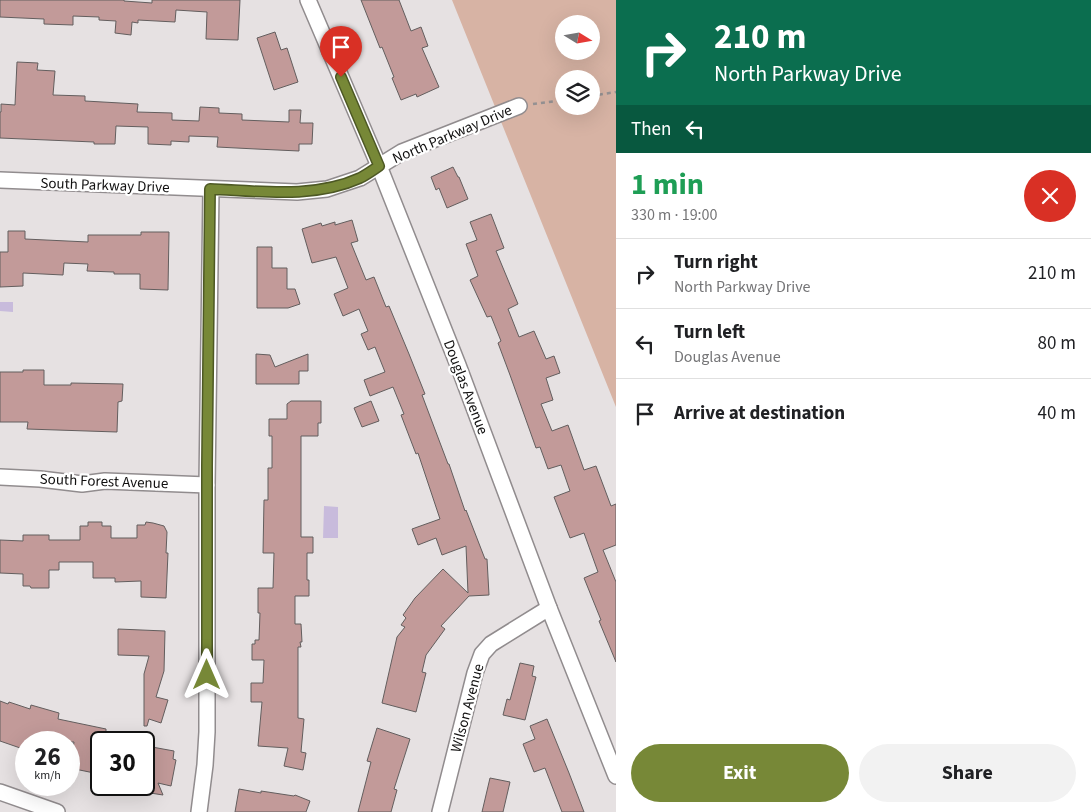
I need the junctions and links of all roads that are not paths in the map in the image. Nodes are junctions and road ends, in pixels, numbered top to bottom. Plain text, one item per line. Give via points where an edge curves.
1 (308, 0) edge
2 (519, 106) road end
3 (379, 166) junction
4 (0, 180) edge
5 (210, 189) junction
6 (0, 477) edge
7 (207, 485) junction
8 (549, 608) junction
9 (616, 776) edge
10 (0, 792) edge
11 (57, 812) edge
12 (199, 812) edge
13 (440, 812) edge

1 - 3 street, Douglas Avenue
2 - 3 street, North Parkway Drive via 402,152
3 - 5 street, North Parkway Drive via 360,178 327,189 297,192
3 - 8 street, Douglas Avenue
4 - 5 street, South Parkway Drive
5 - 7 street
6 - 7 street, South Forest Avenue via 82,484 105,480
7 - 12 street via 207,732
8 - 9 street, Douglas Avenue
8 - 13 street, Wilson Avenue via 491,644 482,654
10 - 11 street

